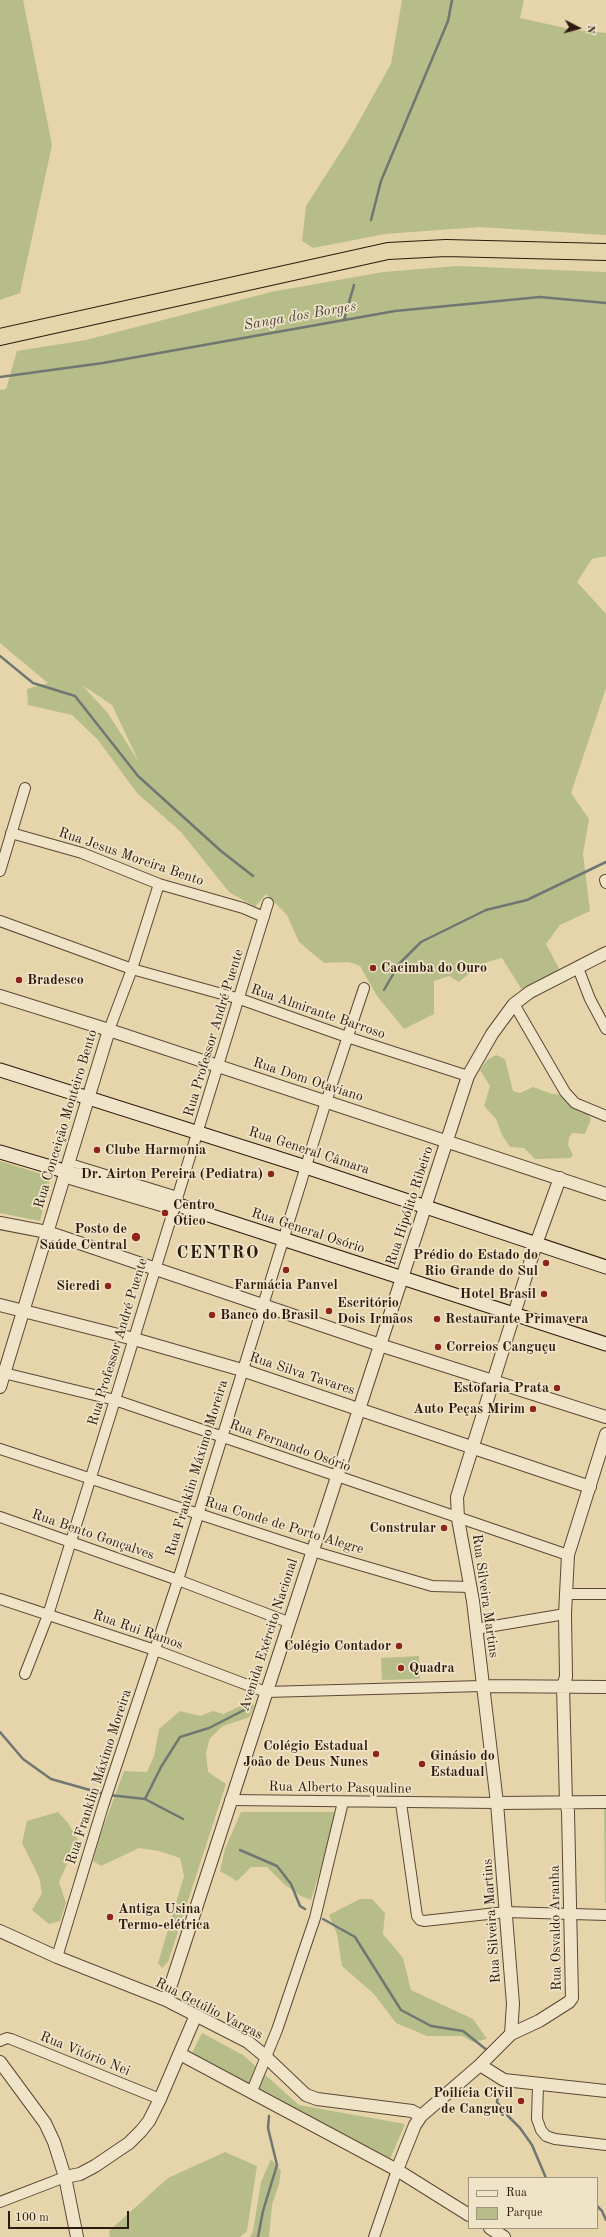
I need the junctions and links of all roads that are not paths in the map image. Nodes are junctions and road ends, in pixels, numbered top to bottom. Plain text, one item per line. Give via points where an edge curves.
1 (606, 252) edge
2 (0, 337) edge
3 (25, 788) dead end
4 (11, 833) junction
5 (0, 870) edge
6 (159, 884) junction
7 (268, 903) dead end
8 (264, 918) junction
9 (0, 921) edge
10 (606, 953) edge
11 (578, 968) junction
12 (132, 970) junction
13 (364, 988) dead end
14 (0, 996) edge
15 (240, 999) junction
16 (514, 1004) junction
17 (606, 1028) edge
18 (109, 1030) junction
19 (347, 1037) junction
20 (217, 1066) junction
21 (0, 1070) edge
22 (468, 1076) junction
23 (87, 1098) junction
24 (326, 1102) junction
25 (606, 1116) edge
26 (198, 1133) junction
27 (446, 1142) junction
28 (0, 1152) edge
29 (75, 1164) dead end
30 (306, 1167) junction
31 (67, 1177) junction
32 (560, 1178) junction
33 (606, 1194) edge
34 (172, 1202) junction
35 (425, 1206) junction
36 (0, 1223) edge
37 (47, 1232) junction
38 (283, 1240) junction
39 (536, 1244) junction
40 (606, 1267) edge
41 (155, 1269) junction
42 (402, 1279) junction
43 (0, 1305) edge
44 (264, 1306) junction
45 (24, 1311) junction
46 (514, 1314) junction
47 (134, 1339) junction
48 (606, 1344) edge
49 (381, 1345) junction
50 (242, 1370) junction
51 (2, 1373) edge
52 (493, 1380) junction
53 (0, 1387) edge
54 (115, 1400) junction
55 (361, 1409) junction
56 (606, 1417) edge
57 (606, 1434) edge
58 (221, 1436) junction
59 (472, 1448) junction
60 (0, 1449) edge
61 (336, 1477) junction
62 (90, 1478) junction
63 (590, 1487) junction
64 (197, 1514) junction
65 (0, 1517) edge
66 (458, 1519) junction
67 (71, 1542) junction
68 (312, 1551) junction
69 (568, 1555) junction
70 (178, 1580) junction
71 (470, 1587) junction
72 (566, 1594) junction
73 (606, 1594) edge
74 (0, 1599) edge
75 (565, 1614) junction
76 (48, 1615) junction
77 (288, 1622) junction
78 (476, 1629) junction
79 (155, 1650) junction
80 (25, 1674) dead end
81 (566, 1683) junction
82 (482, 1686) junction
83 (606, 1687) edge
84 (266, 1692) junction
85 (230, 1800) junction
86 (343, 1802) junction
87 (606, 1802) edge
88 (401, 1803) junction
89 (497, 1803) junction
90 (569, 1805) junction
91 (506, 1912) junction
92 (606, 1914) edge
93 (571, 1915) junction
94 (0, 1931) edge
95 (57, 1957) junction
96 (166, 2000) junction
97 (196, 2015) junction
98 (511, 2034) junction
99 (0, 2041) edge
100 (180, 2054) junction
101 (265, 2056) junction
102 (0, 2062) edge
103 (480, 2065) junction
104 (538, 2085) junction
105 (252, 2091) junction
106 (606, 2091) edge
107 (160, 2099) junction
108 (421, 2116) junction
109 (606, 2145) edge
110 (397, 2170) junction
111 (65, 2177) junction
112 (0, 2202) edge
113 (468, 2214) edge
114 (492, 2229) edge
115 (77, 2237) edge
116 (374, 2237) edge
117 (504, 2237) edge

1 - 2 highway via 446,248 388,251
3 - 4 street
4 - 5 street
4 - 6 street, Rua Jesus Moreira Bento via 82,853
6 - 8 street, Rua Jesus Moreira Bento via 243,908
6 - 12 street, Rua Conceição Monteiro Bento
7 - 8 street, Rua Professor André Puente
8 - 15 street, Rua Professor André Puente
9 - 12 street, Rua Almirante Barroso
10 - 11 street, Rua Hipólito Ribeiro
11 - 16 street, Rua Hipólito Ribeiro via 530,992
11 - 17 street via 590,999
12 - 15 street, Rua Almirante Barroso
12 - 18 street, Rua Conceição Monteiro Bento
13 - 19 street, Rua Franklin Máximo Moreira
14 - 18 street, Rua Dom Otaviano
15 - 19 street, Rua Almirante Barroso
15 - 20 street, Rua Professor André Puente
16 - 22 street, Rua Hipólito Ribeiro via 492,1034
16 - 25 street via 565,1092 575,1103
18 - 20 street, Rua Dom Otaviano
18 - 23 street, Rua Conceição Monteiro Bento
19 - 22 street, Rua Almirante Barroso
19 - 24 street, Rua Franklin Máximo Moreira
20 - 24 street, Rua Dom Otaviano
20 - 26 street, Rua Professor André Puente
21 - 23 main road, Rua General Câmara
22 - 27 street, Rua Hipólito Ribeiro
23 - 26 main road, Rua General Câmara
23 - 31 street, Rua Conceição Monteiro Bento
24 - 27 street, Rua Dom Otaviano
24 - 30 street, Rua Franklin Máximo Moreira
26 - 30 main road, Rua General Câmara
26 - 34 street, Rua Professor André Puente
27 - 32 street, Rua Dom Otaviano
27 - 35 street, Rua Hipólito Ribeiro
28 - 31 main road, Rua General Osório
29 - 34 street
30 - 35 main road, Rua General Câmara
30 - 38 street, Rua Franklin Máximo Moreira
31 - 34 main road, Rua General Osório
31 - 37 street, Rua Conceição Monteiro Bento
32 - 33 street, Rua Dom Otaviano
32 - 39 street, Rua Silveira Martins
34 - 38 main road, Rua General Osório
34 - 41 street, Rua Professor André Puente
35 - 39 main road, Rua General Câmara
35 - 42 street, Rua Hipólito Ribeiro
36 - 37 street
37 - 41 street
37 - 45 street, Rua Conceição Monteiro Bento
38 - 42 main road, Rua General Osório
38 - 44 street, Rua Franklin Máximo Moreira
39 - 40 main road, Rua General Câmara
39 - 46 street, Rua Silveira Martins
41 - 44 street
41 - 47 street, Rua Professor André Puente
42 - 46 main road, Rua General Osório
42 - 49 street, Avenida Exército Nacional
43 - 45 street, Rua Silva Tavares
44 - 49 street
44 - 50 street, Rua Franklin Máximo Moreira
45 - 47 street, Rua Silva Tavares
45 - 51 street, Rua Conceição Monteiro Bento
46 - 48 main road, Rua General Osório
46 - 52 street, Rua Silveira Martins
47 - 50 street, Rua Silva Tavares
47 - 54 street, Rua Professor André Puente
49 - 52 street
49 - 55 street, Avenida Exército Nacional
50 - 55 street, Rua Silva Tavares
50 - 58 street, Rua Franklin Máximo Moreira
51 - 53 street, Rua Conceição Monteiro Bento
51 - 54 street, Rua Fernando Osório
52 - 56 street
52 - 59 street, Rua Silveira Martins
54 - 58 street, Rua Fernando Osório
54 - 62 street, Rua Professor André Puente
55 - 59 street, Rua Silva Tavares
55 - 61 street, Avenida Exército Nacional
57 - 63 street, Rua Osvaldo Aranha
58 - 61 street, Rua Fernando Osório
58 - 64 street, Rua Franklin Máximo Moreira
59 - 63 street, Rua Silva Tavares
59 - 66 street, Rua Silveira Martins via 457,1497
60 - 62 street, Rua Conde de Porto Alegre
61 - 66 street, Rua Fernando Osório
61 - 68 street, Avenida Exército Nacional
62 - 64 street, Rua Conde de Porto Alegre
62 - 67 street, Rua Professor André Puente
63 - 69 street, Rua Osvaldo Aranha
64 - 68 street, Rua Conde de Porto Alegre
64 - 70 street, Rua Franklin Máximo Moreira
65 - 67 street, Rua Bento Gonçalves
66 - 69 street, Rua Fernando Osório
66 - 71 street, Rua Silveira Martins
67 - 70 street, Rua Bento Gonçalves
67 - 76 street, Rua Professor André Puente
68 - 71 street, Rua Conde de Porto Alegre via 432,1586
68 - 77 street, Avenida Exército Nacional
69 - 72 street, Rua Osvaldo Aranha
70 - 77 street, Rua Bento Gonçalves
70 - 79 street, Rua Franklin Máximo Moreira
71 - 78 street, Rua Silveira Martins
72 - 73 street
72 - 75 street, Rua Osvaldo Aranha
74 - 76 street, Rua Rui Ramos
75 - 78 street
75 - 81 street, Rua Osvaldo Aranha
76 - 79 street, Rua Rui Ramos
76 - 80 street, Rua Professor André Puente
77 - 84 street, Avenida Exército Nacional
78 - 82 street, Rua Silveira Martins
79 - 84 street, Rua Rui Ramos
79 - 95 street, Rua Franklin Máximo Moreira via 103,1806
81 - 82 street
81 - 83 street
81 - 90 street, Rua Osvaldo Aranha
82 - 84 street
82 - 89 street, Rua Silveira Martins
84 - 85 street, Avenida Exército Nacional
85 - 86 street, Rua Alberto Pasqualine
85 - 96 street, Avenida Exército Nacional
86 - 88 street, Rua Alberto Pasqualine
86 - 101 street via 315,1918 277,2030
87 - 90 street
88 - 89 street, Rua Alberto Pasqualine
88 - 91 street via 417,1916 420,1920
89 - 90 street
89 - 91 street, Rua Silveira Martins
90 - 93 street, Rua Osvaldo Aranha
91 - 93 street
91 - 98 street, Rua Silveira Martins via 513,2004
92 - 93 street
93 - 98 street, Rua Osvaldo Aranha via 572,1998 539,2021
94 - 95 street, Rua Getúlio Vargas
95 - 96 street, Rua Getúlio Vargas
96 - 97 street, Rua Getúlio Vargas
97 - 100 street
97 - 101 street, Rua Getúlio Vargas via 248,2042
98 - 103 street
99 - 107 street, Rua Vitório Nei via 11,2039
100 - 105 street
100 - 107 street
101 - 105 street
101 - 108 street, Rua Getúlio Vargas via 306,2096 412,2111
102 - 111 street via 46,2123
103 - 104 street via 504,2080
103 - 108 street
104 - 106 street
104 - 109 street via 537,2119 546,2136
105 - 110 street
107 - 111 street via 149,2121 129,2143 96,2166 80,2174
108 - 110 street
110 - 113 street
110 - 116 street
111 - 112 street
111 - 115 street
114 - 117 street

